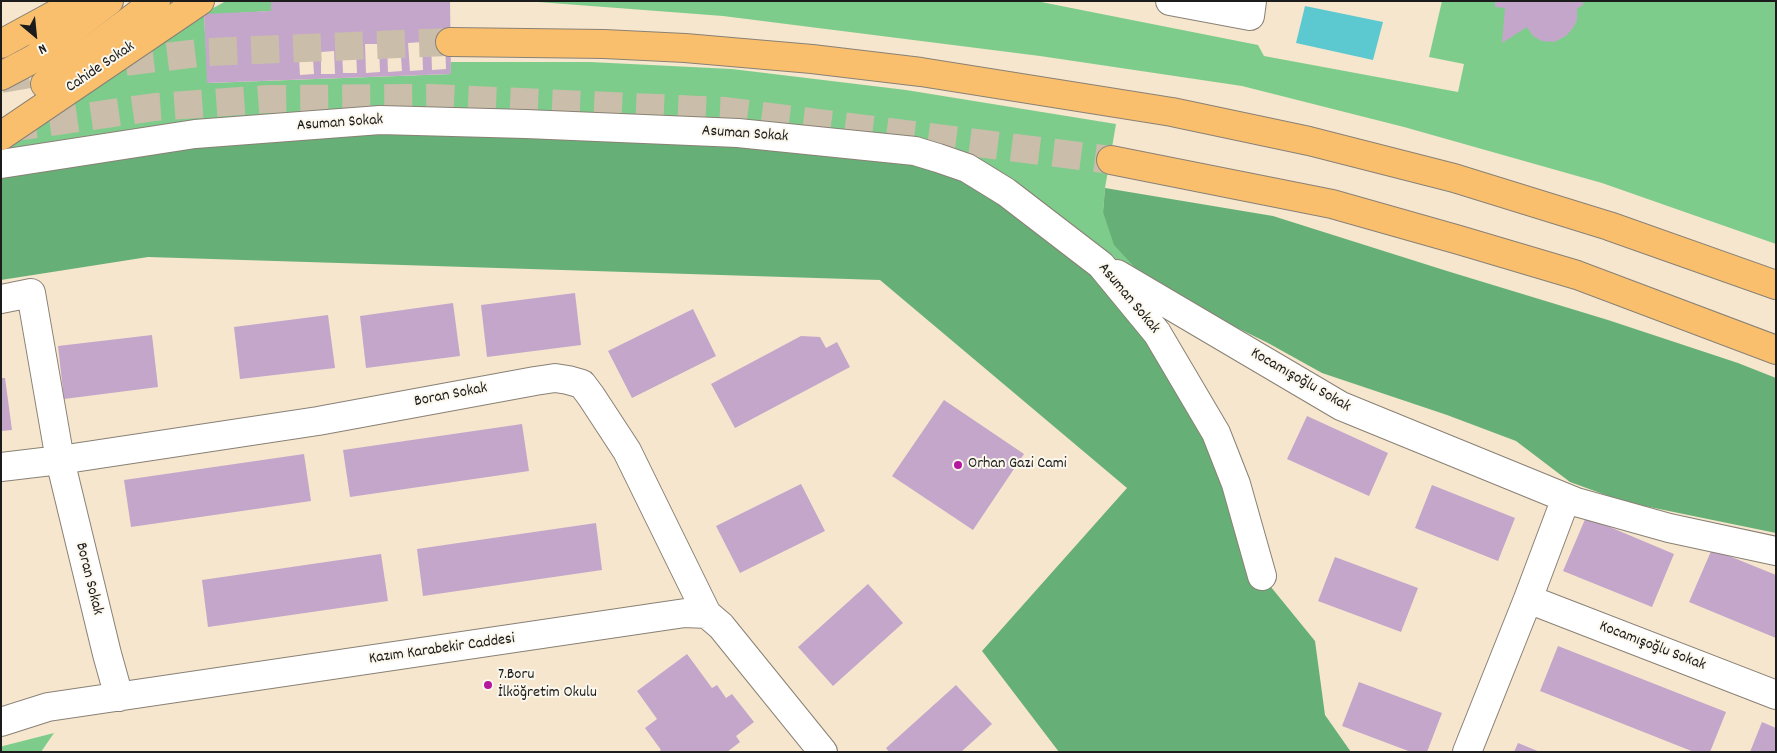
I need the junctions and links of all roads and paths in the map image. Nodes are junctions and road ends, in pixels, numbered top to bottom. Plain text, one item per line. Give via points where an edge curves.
1 (80, 1) edge
2 (109, 1) edge
3 (156, 1) edge
4 (200, 1) edge
5 (1170, 1) edge
6 (1252, 1) edge
7 (450, 42) tunnel mouth
8 (1, 44) edge
9 (1, 76) edge
10 (1, 117) edge
11 (1, 136) edge
12 (1111, 160) tunnel mouth
13 (1, 164) edge
14 (1101, 265) junction
15 (1776, 285) edge
16 (1, 298) edge
17 (1776, 350) edge
18 (60, 460) junction
19 (1, 467) edge
20 (1566, 498) junction
21 (1776, 551) edge
22 (1262, 576) dead end
23 (1528, 599) junction
24 (707, 614) junction
25 (1776, 695) edge
26 (119, 697) junction
27 (1, 722) edge
28 (815, 749) edge
29 (1468, 752) edge

1 - 8 main road
2 - 9 main road via 35,58
3 - 10 main road, Cahide Sokak
4 - 11 main road, Cahide Sokak
5 - 6 street via 1250,16
7 - 15 main road via 604,44 812,59 921,72 1172,112 1309,140 1454,178 1609,226
12 - 17 main road via 1332,204 1459,240 1577,275
13 - 14 street, Asuman Sokak via 195,134 380,120 738,133 915,151 967,168 1006,192
14 - 20 street, Kocamışoğlu Sokak via 1341,406
14 - 22 street, Asuman Sokak via 1157,333 1216,432 1236,484
16 - 18 street, Boran Sokak via 32,293
18 - 19 street, Boran Sokak
18 - 24 street, Boran Sokak via 318,422 535,380 568,380 582,384 627,451
18 - 26 street, Boran Sokak
20 - 21 street, Kocamışoğlu Sokak via 1669,528
20 - 23 street
23 - 25 street, Kocamışoğlu Sokak
23 - 29 street
24 - 26 street, Kazım Karabekir Caddesi via 685,614
24 - 28 street via 734,641
26 - 27 street, Kazım Karabekir Caddesi via 48,707

